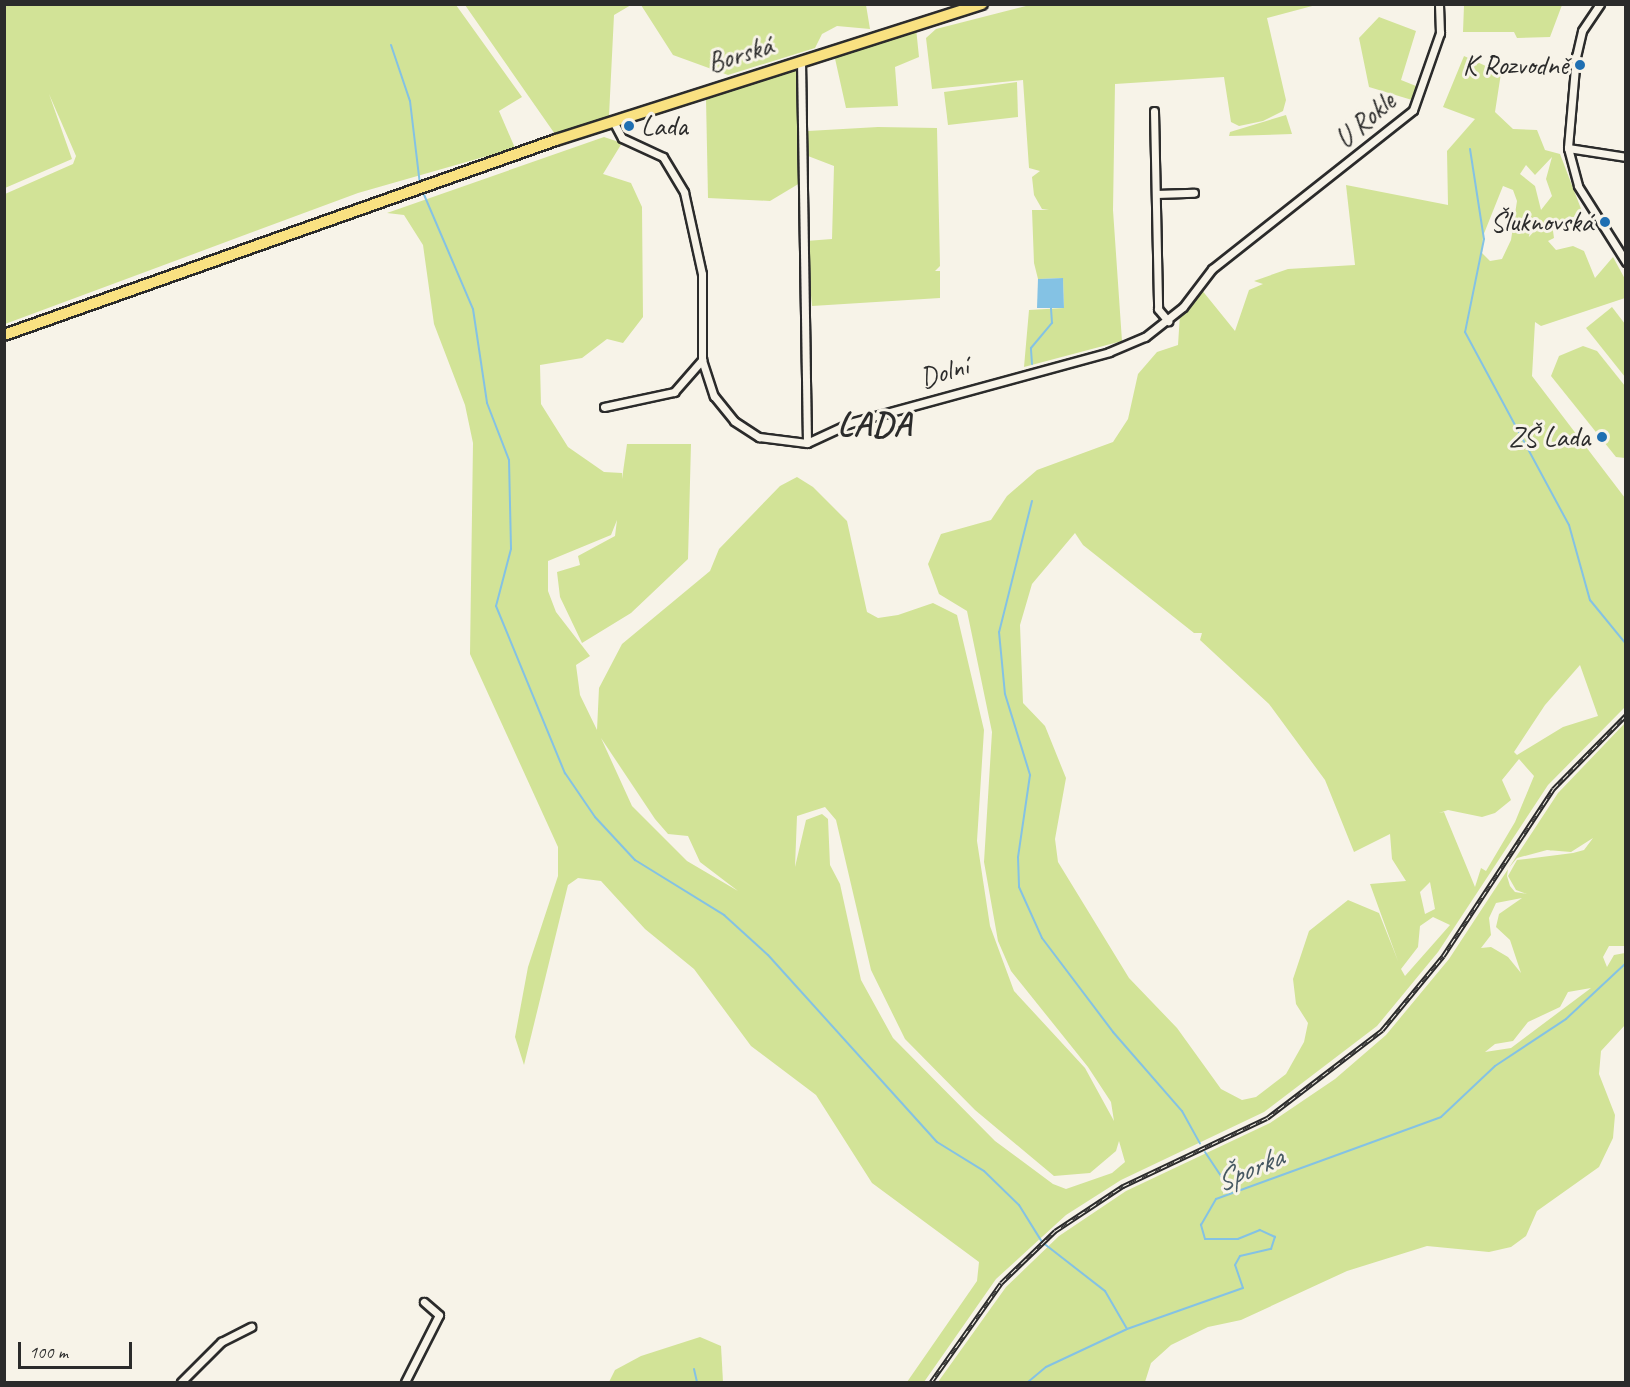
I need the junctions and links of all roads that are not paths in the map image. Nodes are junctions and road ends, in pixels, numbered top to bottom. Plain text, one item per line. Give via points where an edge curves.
1 (982, 4) edge
2 (1439, 4) edge
3 (1600, 4) edge
4 (801, 60) junction
5 (1154, 111) dead end
6 (613, 121) junction
7 (1568, 148) junction
8 (1626, 157) edge
9 (1318, 187) joint
10 (1194, 193) dead end
11 (1156, 194) junction
12 (1626, 262) edge
13 (1168, 321) junction
14 (4, 335) edge
15 (702, 360) junction
16 (604, 407) dead end
17 (807, 443) junction
18 (424, 1302) dead end
19 (251, 1327) dead end
20 (181, 1383) edge
21 (405, 1383) edge

1 - 4 main road, Borská
2 - 9 street, U Rokle via 1440,33 1413,110
3 - 7 street via 1582,32 1576,56
4 - 6 main road, Borská
4 - 17 street
5 - 11 street
6 - 14 main road, Borská
6 - 15 street, Dolní via 622,138 663,157 684,192 702,274
7 - 8 street
7 - 12 street via 1578,186
9 - 13 street, Dolní via 1212,269
10 - 11 street
11 - 13 street via 1158,309
13 - 17 street, Dolní via 1124,348 951,392
15 - 16 street via 675,392
15 - 17 street, Dolní via 714,396 748,432 778,444
18 - 21 street via 439,1315
19 - 20 street via 221,1342

